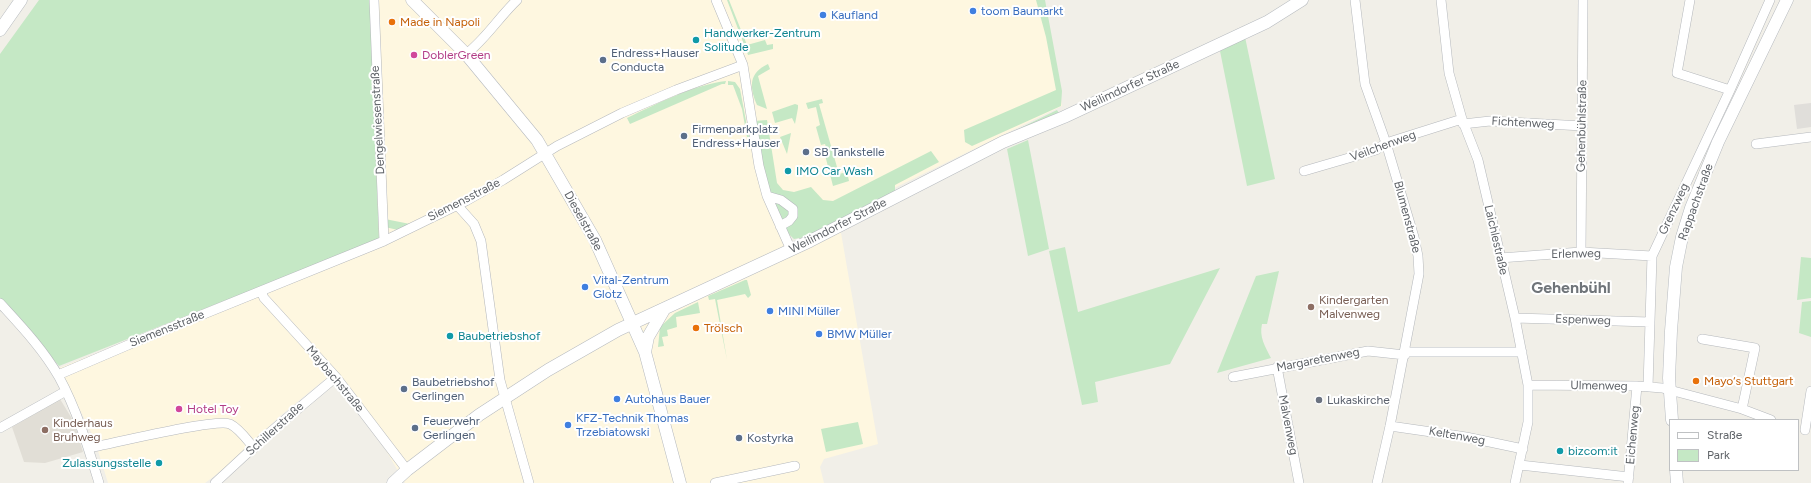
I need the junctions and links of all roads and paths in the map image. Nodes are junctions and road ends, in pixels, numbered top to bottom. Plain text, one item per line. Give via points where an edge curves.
1 (21, 0) edge
2 (374, 0) edge
3 (412, 0) edge
4 (517, 0) edge
5 (716, 0) edge
6 (1302, 0) edge
7 (1355, 0) edge
8 (1441, 0) edge
9 (1583, 0) edge
10 (1690, 0) edge
11 (1770, 0) edge
12 (1787, 0) edge
13 (0, 30) edge
14 (466, 54) junction
15 (743, 65) junction
16 (1730, 90) junction
17 (1462, 121) junction
18 (1583, 126) junction
19 (1811, 137) edge
20 (1386, 143) junction
21 (1756, 144) dead end
22 (545, 154) junction
23 (1304, 171) dead end
24 (767, 196) junction
25 (457, 205) junction
26 (780, 226) junction
27 (384, 241) junction
28 (792, 250) junction
29 (1581, 252) junction
30 (1652, 256) junction
31 (1500, 258) junction
32 (261, 291) junction
33 (0, 303) edge
34 (666, 307) junction
35 (1515, 318) junction
36 (633, 322) junction
37 (1650, 322) junction
38 (1702, 339) dead end
39 (645, 352) junction
40 (1522, 352) junction
41 (1405, 354) junction
42 (1276, 367) junction
43 (58, 375) junction
44 (336, 377) junction
45 (1233, 377) dead end
46 (1528, 386) junction
47 (1637, 386) junction
48 (1648, 387) junction
49 (1670, 390) junction
50 (66, 391) junction
51 (1811, 391) edge
52 (506, 397) junction
53 (1742, 409) junction
54 (1672, 419) edge
55 (1768, 419) edge
56 (1390, 426) junction
57 (0, 428) edge
58 (1805, 429) edge
59 (88, 448) junction
60 (254, 448) junction
61 (1523, 449) junction
62 (1520, 465) junction
63 (795, 466) dead end
64 (407, 470) junction
65 (1676, 471) edge
66 (1629, 480) edge
67 (99, 483) edge
68 (215, 483) edge
69 (393, 483) edge
70 (529, 483) edge
71 (680, 483) edge
72 (715, 483) edge
73 (1299, 483) edge
74 (1377, 483) edge
75 (1515, 483) edge
76 (1677, 483) edge

1 - 13 street
2 - 27 street, Dengelwiesenstraße
3 - 14 street, Dieselstraße
4 - 14 street
5 - 15 street
6 - 28 street, Weilimdorfer Straße via 1267,22 1064,117 1003,142
7 - 20 street, Blumenstraße via 1365,84
8 - 17 street, Laichlestraße via 1449,73
9 - 18 street, Gehenbühlstraße
10 - 16 street via 1677,73
11 - 16 street, Grenzweg
12 - 49 street, Rappachstraße via 1718,142 1682,237 1676,267
14 - 22 street, Dieselstraße
15 - 22 street, Siemensstraße via 649,100
15 - 24 street via 759,166
16 - 30 street, Grenzweg
17 - 18 street, Fichtenweg
17 - 20 street, Veilchenweg
17 - 31 street, Laichlestraße via 1478,160
18 - 29 street, Gehenbühlstraße
19 - 21 street
20 - 23 street, Veilchenweg via 1376,150
20 - 41 street, Blumenstraße via 1418,256 1420,274
22 - 25 street, Siemensstraße
22 - 36 street, Dieselstraße via 595,240
24 - 26 street
24 - 26 street via 781,200 793,209 793,216
25 - 27 street, Siemensstraße
25 - 52 street via 474,224 481,242 500,380
26 - 28 street
27 - 32 street, Siemensstraße
28 - 34 street, Weilimdorfer Straße
29 - 30 street, Erlenweg
29 - 31 street, Erlenweg
30 - 37 street, Grenzweg
31 - 35 street, Laichlestraße
32 - 43 street, Siemensstraße
32 - 44 street, Maybachstraße via 264,298
33 - 43 street via 36,344
34 - 36 street, Weilimdorfer Straße
34 - 39 street via 652,328
35 - 37 street, Espenweg
35 - 40 street, Laichlestraße
36 - 39 street, Dieselstraße
36 - 52 street, Weilimdorfer Straße via 564,360
37 - 48 street, Grenzweg
38 - 53 street via 1755,348
39 - 71 street, Dieselstraße
40 - 41 street, Margaretenweg
40 - 46 street, Laichlestraße
41 - 42 street, Margaretenweg via 1368,350
41 - 56 street, Blumenstraße
42 - 45 street, Margaretenweg
42 - 73 street, Malvenweg
43 - 50 street
44 - 60 street, Schillerstraße
44 - 64 street, Maybachstraße
46 - 47 street, Ulmenweg
46 - 61 street, Laichlestraße via 1528,422
47 - 48 street, Ulmenweg
47 - 66 street, Eichenweg
48 - 49 street, Ulmenweg
49 - 53 street, Ulmenweg
49 - 54 street, Rappachstraße
50 - 57 street
50 - 59 street
51 - 58 street
52 - 64 street, Weilimdorfer Straße
52 - 70 street
53 - 55 street, Ulmenweg
56 - 61 street, Keltenweg via 1466,437
56 - 74 street, Blumenstraße
59 - 60 street via 223,422 240,432
59 - 67 street
60 - 68 street, Schillerstraße
61 - 62 street, Laichlestraße
62 - 66 street
62 - 75 street, Laichlestraße
63 - 72 street
64 - 69 street, Weilimdorfer Straße
65 - 76 street

